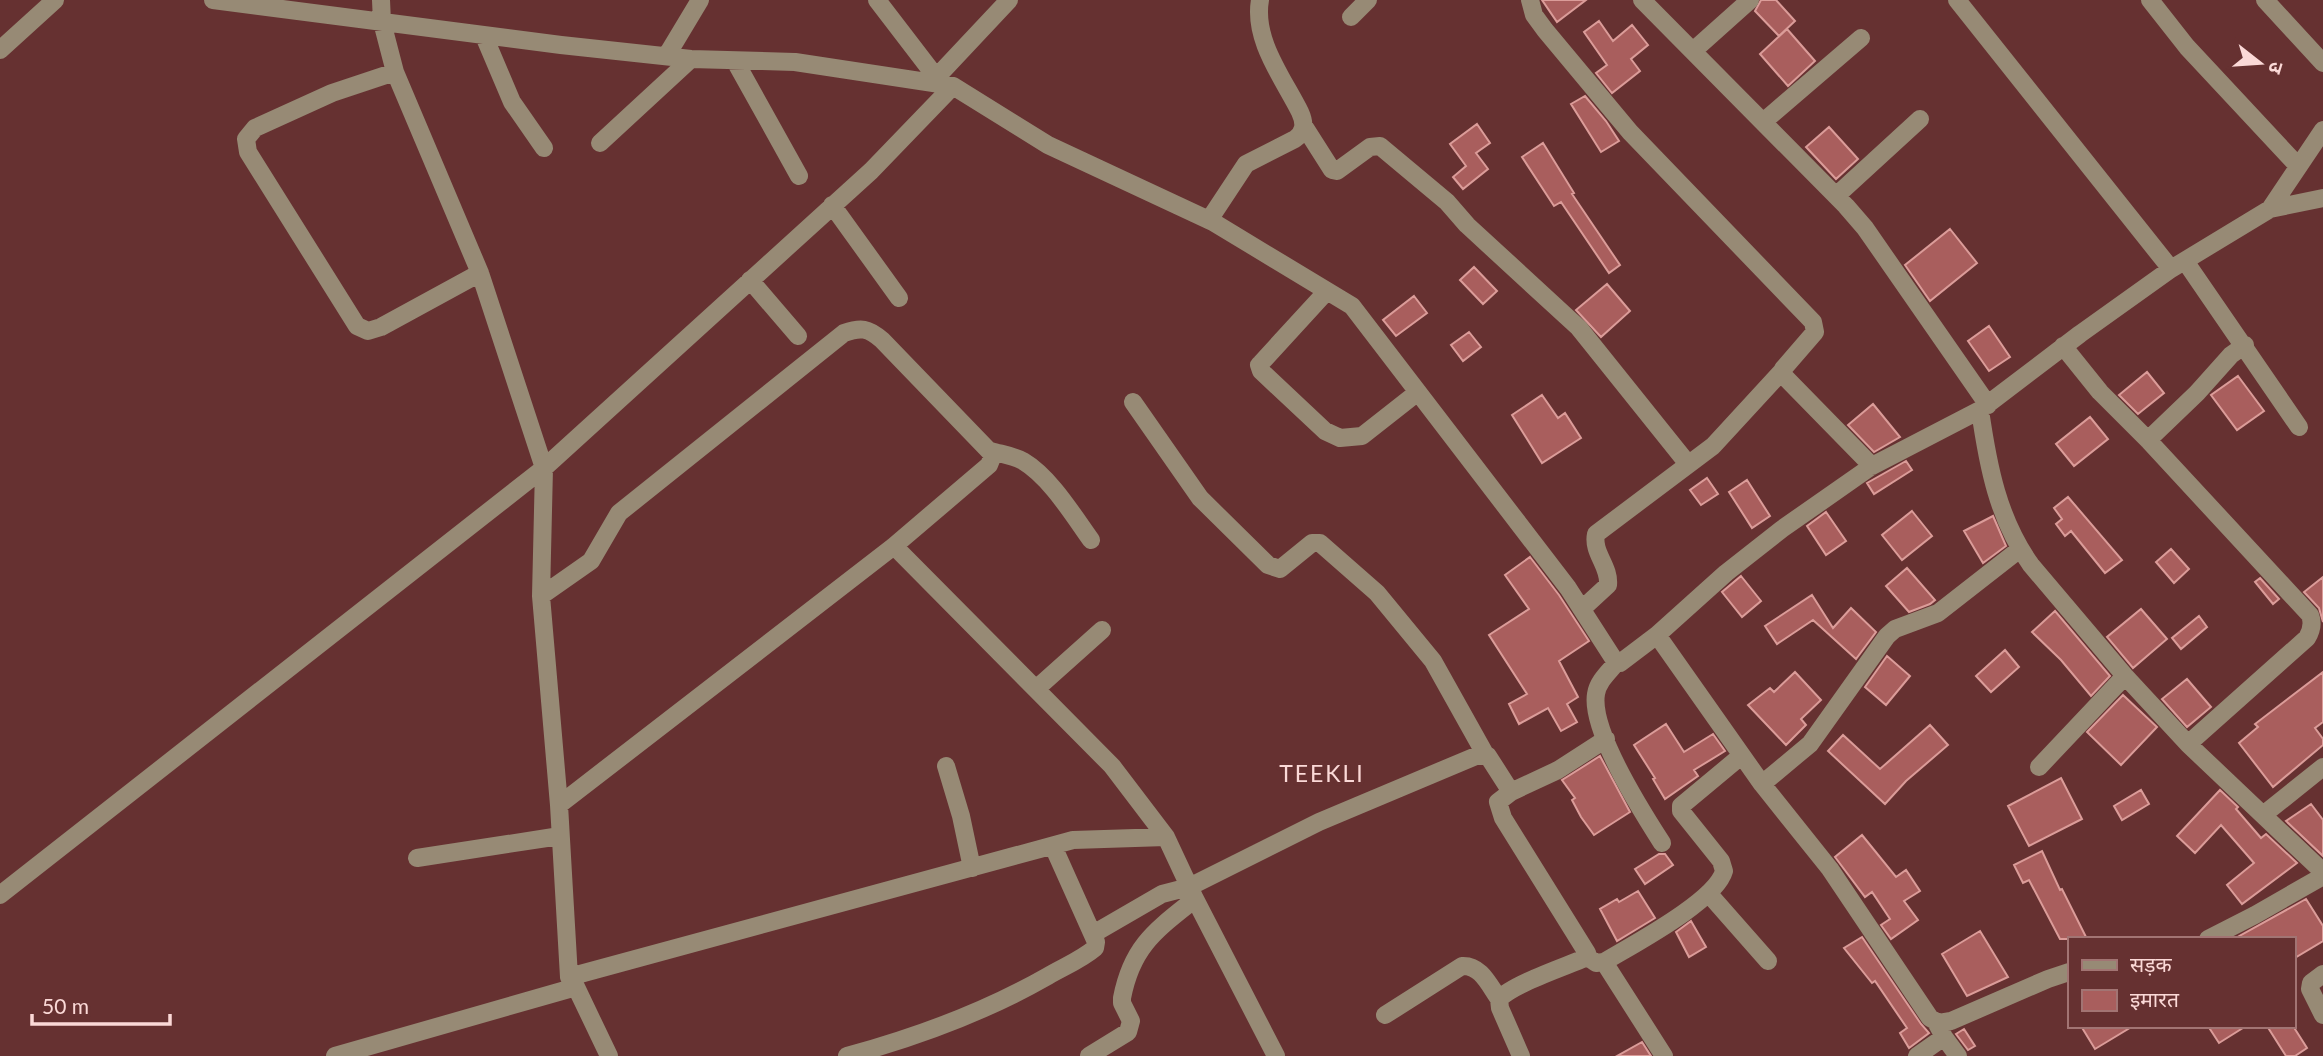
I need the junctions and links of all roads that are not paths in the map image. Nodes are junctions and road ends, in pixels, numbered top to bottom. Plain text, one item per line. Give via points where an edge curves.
1 (55, 0) edge
2 (213, 0) edge
3 (381, 0) edge
4 (700, 0) edge
5 (877, 0) edge
6 (1009, 0) edge
7 (1260, 0) edge
8 (1368, 0) edge
9 (1530, 0) edge
10 (1642, 0) edge
11 (1751, 0) edge
12 (1957, 0) edge
13 (2150, 0) edge
14 (2265, 0) edge
15 (1351, 17) dead end
16 (382, 22) junction
17 (484, 36) junction
18 (1861, 38) dead end
19 (0, 50) edge
20 (1693, 51) junction
21 (667, 55) junction
22 (691, 59) junction
23 (736, 61) junction
24 (2323, 63) edge
25 (395, 72) junction
26 (934, 79) junction
27 (953, 86) junction
28 (1920, 119) dead end
29 (1763, 122) junction
30 (1304, 126) junction
31 (2323, 130) edge
32 (600, 143) dead end
33 (544, 148) dead end
34 (2298, 166) junction
35 (799, 176) dead end
36 (1836, 195) junction
37 (2323, 198) edge
38 (832, 205) junction
39 (2270, 209) junction
40 (1209, 220) junction
41 (2178, 265) junction
42 (480, 273) junction
43 (750, 280) junction
44 (1327, 291) junction
45 (899, 298) dead end
46 (798, 337) dead end
47 (2245, 345) junction
48 (2063, 346) junction
49 (1782, 371) junction
50 (1418, 392) junction
51 (1133, 402) dead end
52 (1984, 407) junction
53 (2299, 427) dead end
54 (2148, 440) junction
55 (992, 451) junction
56 (1688, 464) junction
57 (1872, 466) junction
58 (544, 468) junction
59 (1091, 540) dead end
60 (894, 546) junction
61 (2020, 549) junction
62 (541, 596) junction
63 (1582, 609) junction
64 (1102, 630) dead end
65 (1657, 635) junction
66 (1617, 662) junction
67 (2125, 676) junction
68 (1036, 689) junction
69 (1606, 739) junction
70 (2188, 744) junction
71 (1485, 754) junction
72 (1741, 757) junction
73 (946, 766) dead end
74 (2039, 767) dead end
75 (2323, 767) edge
76 (1762, 785) junction
77 (1511, 792) junction
78 (559, 805) junction
79 (2263, 814) junction
80 (560, 836) junction
81 (1166, 837) junction
82 (1662, 844) dead end
83 (1054, 846) junction
84 (417, 858) dead end
85 (972, 867) junction
86 (2323, 874) edge
87 (1192, 893) junction
88 (1709, 894) junction
89 (0, 895) edge
90 (1093, 934) junction
91 (2212, 937) edge
92 (1586, 956) junction
93 (1768, 961) dead end
94 (1604, 962) junction
95 (2068, 972) edge
96 (2323, 974) edge
97 (573, 982) junction
98 (1499, 999) junction
99 (1385, 1015) dead end
100 (2323, 1016) edge
101 (1940, 1030) junction
102 (335, 1056) edge
103 (609, 1056) edge
104 (847, 1056) edge
105 (1089, 1056) edge
106 (1276, 1056) edge
107 (1521, 1056) edge
108 (1664, 1056) edge
109 (1917, 1056) edge
110 (1958, 1056) edge

1 - 19 street
2 - 16 street
3 - 16 street
4 - 21 street
5 - 26 street
6 - 26 street
7 - 30 street via 1259,30
8 - 15 street
9 - 49 street via 1545,30 1630,132 1813,322 1815,332
10 - 20 street
11 - 20 street
12 - 41 street
13 - 34 street via 2187,47
14 - 24 street
16 - 17 street
16 - 25 street
17 - 21 street
17 - 33 street via 512,102
18 - 29 street
20 - 29 street
21 - 22 street
22 - 23 street
22 - 32 street
23 - 26 street via 795,62
23 - 35 street
25 - 42 street
25 - 42 street via 332,93 255,128 246,139 248,152 357,326 368,331 381,327
26 - 27 street
27 - 38 street
27 - 40 street via 1048,145
28 - 36 street
29 - 36 street
30 - 40 street via 1295,139 1246,164
30 - 56 street via 1332,170 1370,147 1380,146 1447,202 1579,328
31 - 34 street
34 - 39 street
36 - 52 street via 1865,228
37 - 39 street
38 - 43 street
38 - 45 street
39 - 41 street
40 - 44 street
41 - 47 street
41 - 48 street
42 - 58 street
43 - 46 street
43 - 58 street
44 - 50 street via 1352,306
44 - 50 street via 1259,369 1325,431 1340,438 1362,436
47 - 53 street
47 - 54 street
48 - 52 street
48 - 54 street
49 - 56 street via 1713,446
49 - 57 street
50 - 63 street
51 - 71 street via 1200,498 1268,565 1280,569 1312,543 1320,543 1377,593 1433,661
52 - 57 street
52 - 61 street via 1989,468 2004,517
54 - 70 street via 2312,620 2307,638
55 - 59 street via 1030,467 1059,494
55 - 60 street via 989,465
55 - 62 street via 882,340 860,327 844,333 619,513 591,561
56 - 63 street via 1596,534 1608,585
57 - 65 street via 1782,529
58 - 62 street
58 - 89 street
60 - 68 street
60 - 78 street
61 - 67 street
61 - 76 street via 1938,613 1886,636 1810,744
62 - 78 street
63 - 66 street
64 - 68 street
65 - 66 street
65 - 72 street
66 - 69 street via 1596,691 1595,707
67 - 70 street
67 - 74 street
68 - 81 street via 1112,766
69 - 77 street via 1558,770
69 - 82 street via 1635,801
70 - 79 street
71 - 77 street
71 - 87 street via 1319,822
72 - 76 street
72 - 88 street via 1681,806 1723,866 1722,876
73 - 85 street
75 - 79 street
76 - 101 street via 1830,869
77 - 92 street via 1498,802 1503,818 1586,949
78 - 80 street
79 - 86 street
80 - 84 street
80 - 97 street
81 - 83 street via 1073,840
81 - 87 street
83 - 85 street
83 - 90 street
85 - 97 street
86 - 91 street
87 - 90 street via 1162,894
87 - 105 street via 1141,947 1122,998 1132,1021 1128,1032
87 - 106 street
88 - 93 street
88 - 94 street
90 - 104 street via 1096,946 1089,953 1027,988 956,1021
92 - 94 street
92 - 98 street
94 - 108 street
95 - 101 street via 1951,1021
96 - 100 street via 2310,989
97 - 102 street
97 - 103 street
98 - 99 street via 1479,970 1462,966
98 - 107 street
101 - 109 street
101 - 110 street

